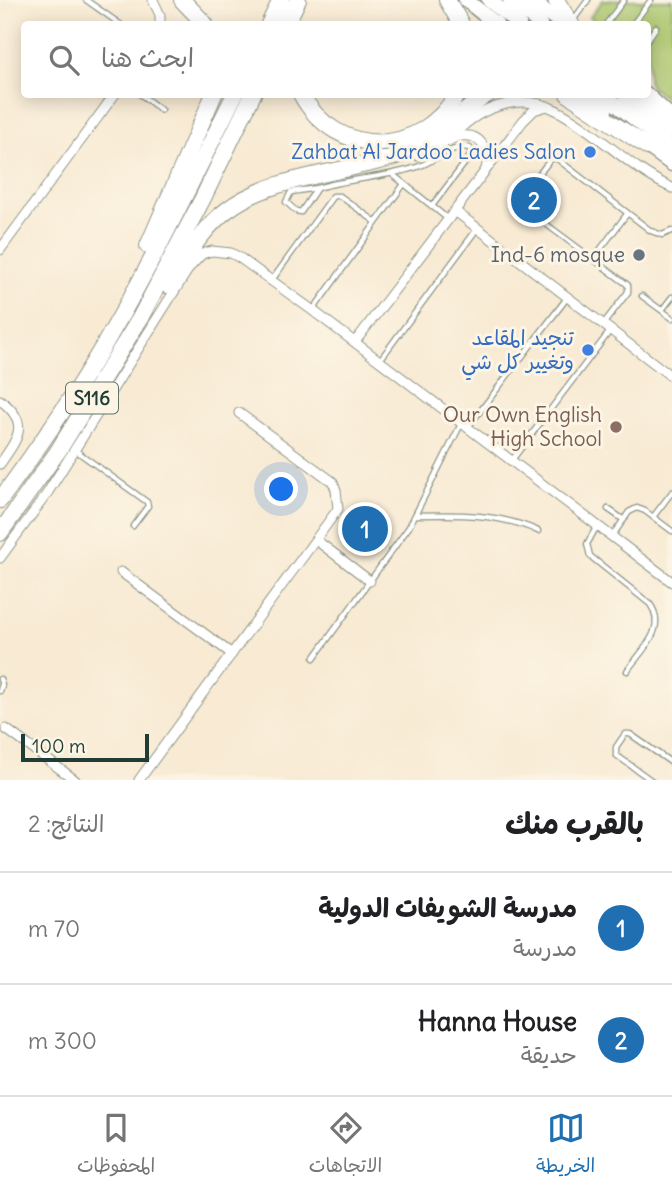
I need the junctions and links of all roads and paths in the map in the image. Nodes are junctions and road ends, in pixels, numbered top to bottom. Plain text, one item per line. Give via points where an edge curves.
1 (86, 0) edge
2 (153, 0) edge
3 (182, 0) edge
4 (281, 0) edge
5 (447, 0) edge
6 (466, 0) edge
7 (489, 0) edge
8 (510, 0) edge
9 (531, 0) edge
10 (556, 0) edge
11 (588, 0) edge
12 (624, 0) edge
13 (651, 0) edge
14 (304, 1) edge
15 (116, 21) edge
16 (160, 21) edge
17 (202, 21) edge
18 (270, 21) edge
19 (288, 21) edge
20 (299, 21) edge
21 (459, 21) edge
22 (492, 21) edge
23 (515, 21) edge
24 (536, 21) edge
25 (558, 21) edge
26 (568, 21) edge
27 (572, 21) edge
28 (609, 21) edge
29 (635, 21) edge
30 (656, 27) dead end
31 (651, 34) edge
32 (112, 98) edge
33 (145, 98) edge
34 (212, 98) edge
35 (233, 98) edge
36 (251, 98) edge
37 (304, 98) edge
38 (455, 98) edge
39 (482, 98) edge
40 (574, 98) edge
41 (589, 98) edge
42 (608, 98) edge
43 (630, 98) edge
44 (650, 98) edge
45 (547, 106) junction
46 (161, 110) dead end
47 (672, 118) edge
48 (672, 131) edge
49 (450, 140) junction
50 (648, 147) junction
51 (672, 148) edge
52 (672, 164) edge
53 (351, 168) junction
54 (483, 173) junction
55 (392, 174) junction
56 (404, 184) junction
57 (317, 188) junction
58 (672, 188) edge
59 (432, 206) junction
60 (627, 214) junction
61 (452, 215) junction
62 (376, 222) junction
63 (477, 228) junction
64 (672, 231) edge
65 (0, 250) edge
66 (165, 252) junction
67 (593, 259) junction
68 (271, 280) junction
69 (642, 296) dead end
70 (567, 297) junction
71 (672, 297) edge
72 (128, 303) junction
73 (312, 310) junction
74 (662, 310) junction
75 (672, 318) edge
76 (139, 320) junction
77 (607, 327) junction
78 (355, 342) junction
79 (379, 361) junction
80 (672, 377) edge
81 (0, 400) edge
82 (239, 412) dead end
83 (464, 426) junction
84 (75, 450) junction
85 (511, 461) junction
86 (0, 464) edge
87 (672, 492) edge
88 (0, 500) edge
89 (608, 509) dead end
90 (416, 515) junction
91 (653, 517) junction
92 (624, 520) junction
93 (133, 526) dead end
94 (597, 526) junction
95 (538, 531) dead end
96 (672, 531) edge
97 (0, 533) edge
98 (612, 537) junction
99 (316, 540) junction
100 (0, 558) edge
101 (121, 572) dead end
102 (370, 581) junction
103 (672, 582) edge
104 (232, 654) junction
105 (314, 658) dead end
106 (626, 671) dead end
107 (0, 679) edge
108 (0, 691) edge
109 (6, 729) dead end
110 (672, 763) edge
111 (75, 780) edge
112 (139, 780) edge
113 (651, 780) edge

1 - 15 lane
2 - 16 street
3 - 17 highway
4 - 18 highway
5 - 21 highway
6 - 22 main road
7 - 23 main road
8 - 24 main road
9 - 25 main road
10 - 26 highway
11 - 27 lane
12 - 28 lane
13 - 29 lane
14 - 19 highway
14 - 20 highway
30 - 31 lane
32 - 65 street
33 - 46 lane
34 - 72 highway via 130,286
35 - 66 highway, S116
36 - 66 highway, S116 via 203,198
37 - 38 highway via 333,130 374,143 402,140 428,128
39 - 53 highway via 428,143
40 - 50 highway
41 - 50 main road
42 - 51 main road
43 - 48 main road
44 - 47 main road
45 - 49 street via 498,105 466,123
45 - 54 street via 528,115
45 - 58 street
49 - 53 street via 399,162
49 - 54 street via 463,135 481,142 488,161
50 - 52 main road
53 - 76 highway via 273,186 227,210 203,234
54 - 61 street
55 - 56 lane
55 - 57 lane
55 - 59 lane via 460,147 470,148 471,155
56 - 59 lane
56 - 62 lane
57 - 57 lane via 291,192 286,201 301,212
59 - 61 lane
60 - 64 lane via 656,234
60 - 67 lane
60 - 67 lane via 556,158 523,195 523,207
61 - 63 street
61 - 78 street
62 - 68 lane via 340,196 333,196
62 - 73 lane
63 - 70 street
63 - 79 lane
66 - 72 highway, S116
66 - 76 highway, S116
67 - 77 lane via 629,287
68 - 73 street
68 - 84 street via 231,253 212,251 195,260
69 - 74 lane
70 - 77 street
70 - 83 lane
71 - 74 lane
72 - 88 highway, S116 via 77,390
73 - 78 street
74 - 75 lane
76 - 97 highway, S116 via 58,451
77 - 80 street
77 - 85 lane
78 - 79 street
79 - 83 street
81 - 86 street via 14,411 19,427
82 - 99 street via 335,485 337,513
83 - 85 street
83 - 90 lane via 441,459
84 - 93 lane via 147,502
84 - 100 street
85 - 94 street
87 - 91 lane
89 - 92 lane
90 - 95 lane via 481,515
90 - 102 lane
91 - 92 lane via 637,508
91 - 96 lane
92 - 98 lane
94 - 98 street
94 - 106 lane via 587,544 590,556 650,604 656,615 654,633
98 - 103 street
99 - 102 street
99 - 104 street
101 - 104 street
102 - 105 lane
104 - 112 street
107 - 108 lane
109 - 111 street
110 - 113 lane via 625,734 614,752

